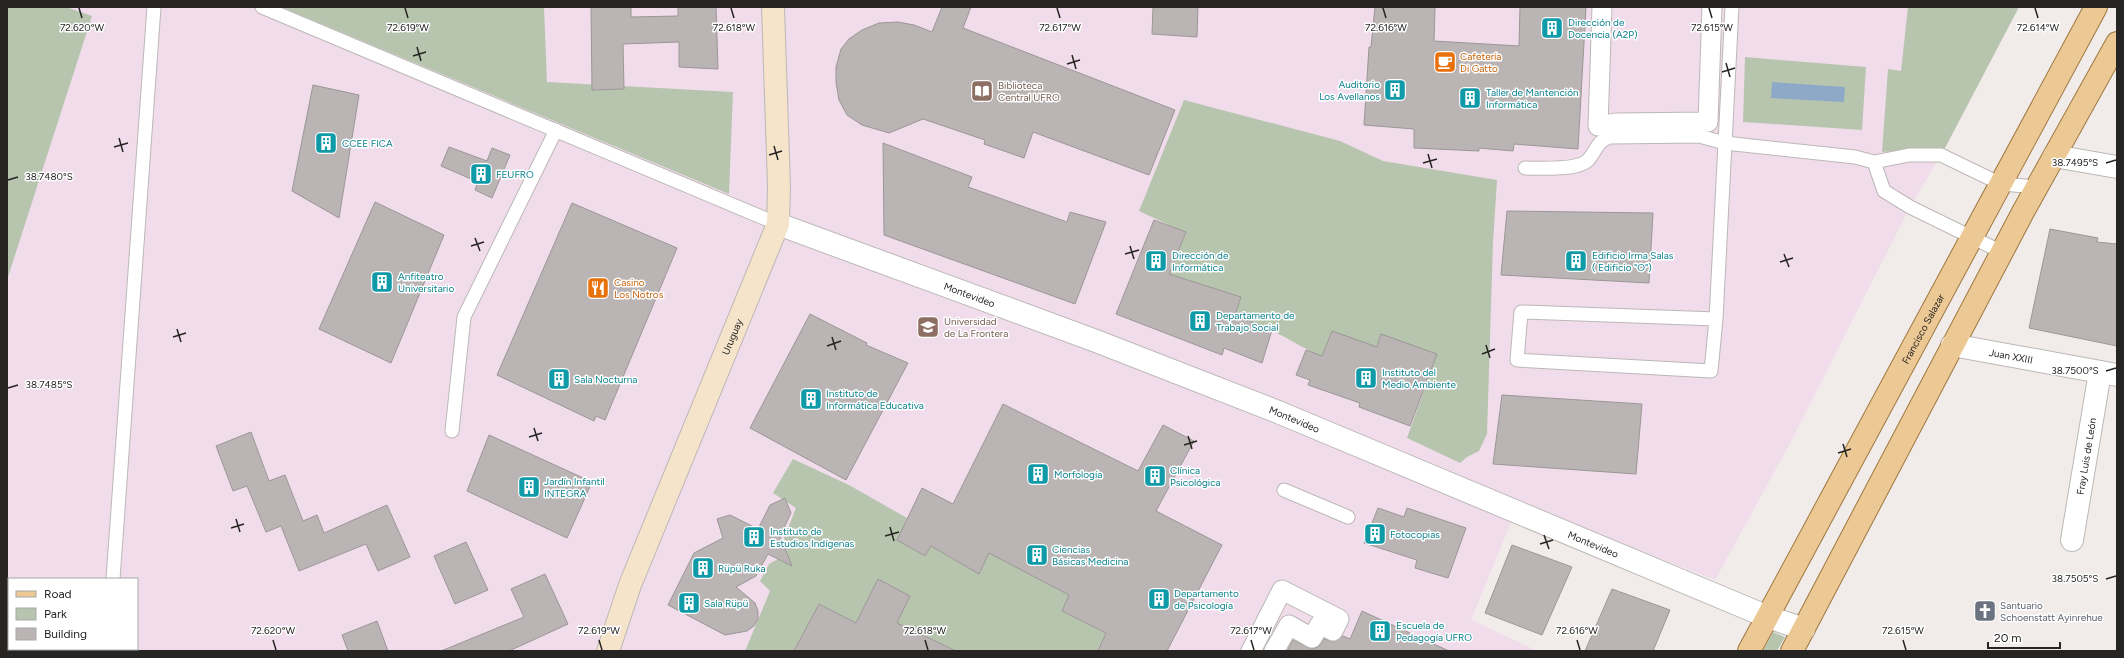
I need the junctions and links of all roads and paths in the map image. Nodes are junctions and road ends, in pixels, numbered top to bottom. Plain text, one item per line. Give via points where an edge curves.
1 (154, 7) edge
2 (262, 7) edge
3 (772, 7) edge
4 (1602, 7) edge
5 (1712, 7) edge
6 (1732, 7) edge
7 (2096, 7) edge
8 (2117, 44) edge
9 (556, 130) junction
10 (1725, 143) junction
11 (2054, 156) junction
12 (1874, 162) junction
13 (2117, 167) edge
14 (1525, 168) dead end
15 (2001, 184) junction
16 (2037, 187) junction
17 (778, 224) junction
18 (1972, 238) junction
19 (2002, 252) junction
20 (1716, 319) junction
21 (1952, 345) junction
22 (2109, 374) edge
23 (452, 431) dead end
24 (1284, 490) dead end
25 (1348, 517) dead end
26 (2072, 540) dead end
27 (113, 578) edge
28 (1768, 617) junction
29 (1804, 629) junction
30 (608, 651) edge
31 (1251, 651) edge
32 (1274, 651) edge
33 (1749, 651) edge
34 (1792, 651) edge

1 - 27 lane
2 - 9 lane
3 - 17 main road, Uruguay via 779,187
4 - 5 street via 1598,126 1618,123 1708,122
6 - 10 lane
7 - 15 main road, Francisco Salazar
8 - 11 main road
9 - 17 lane
9 - 23 lane via 464,317
10 - 12 lane
10 - 14 lane via 1699,136 1610,136 1601,140 1589,160 1578,166
10 - 20 lane
11 - 13 street
11 - 16 main road
12 - 15 lane via 1909,155 1941,155
12 - 18 lane via 1884,191
15 - 16 lane
15 - 18 main road, Francisco Salazar
16 - 19 main road
17 - 28 street, Montevideo via 1096,341 1271,409
17 - 30 main road, Uruguay via 630,585
18 - 19 lane
18 - 28 main road, Francisco Salazar
19 - 21 main road
20 - 20 lane via 1521,312 1517,360 1711,371
21 - 22 street, Juan XXIII
21 - 29 main road
22 - 26 street, Fray Luis de León
24 - 25 lane
28 - 29 street, Montevideo
28 - 33 main road, Francisco Salazar
29 - 34 main road
31 - 32 street via 1282,590 1339,619 1333,631 1320,624 1312,638 1288,624

